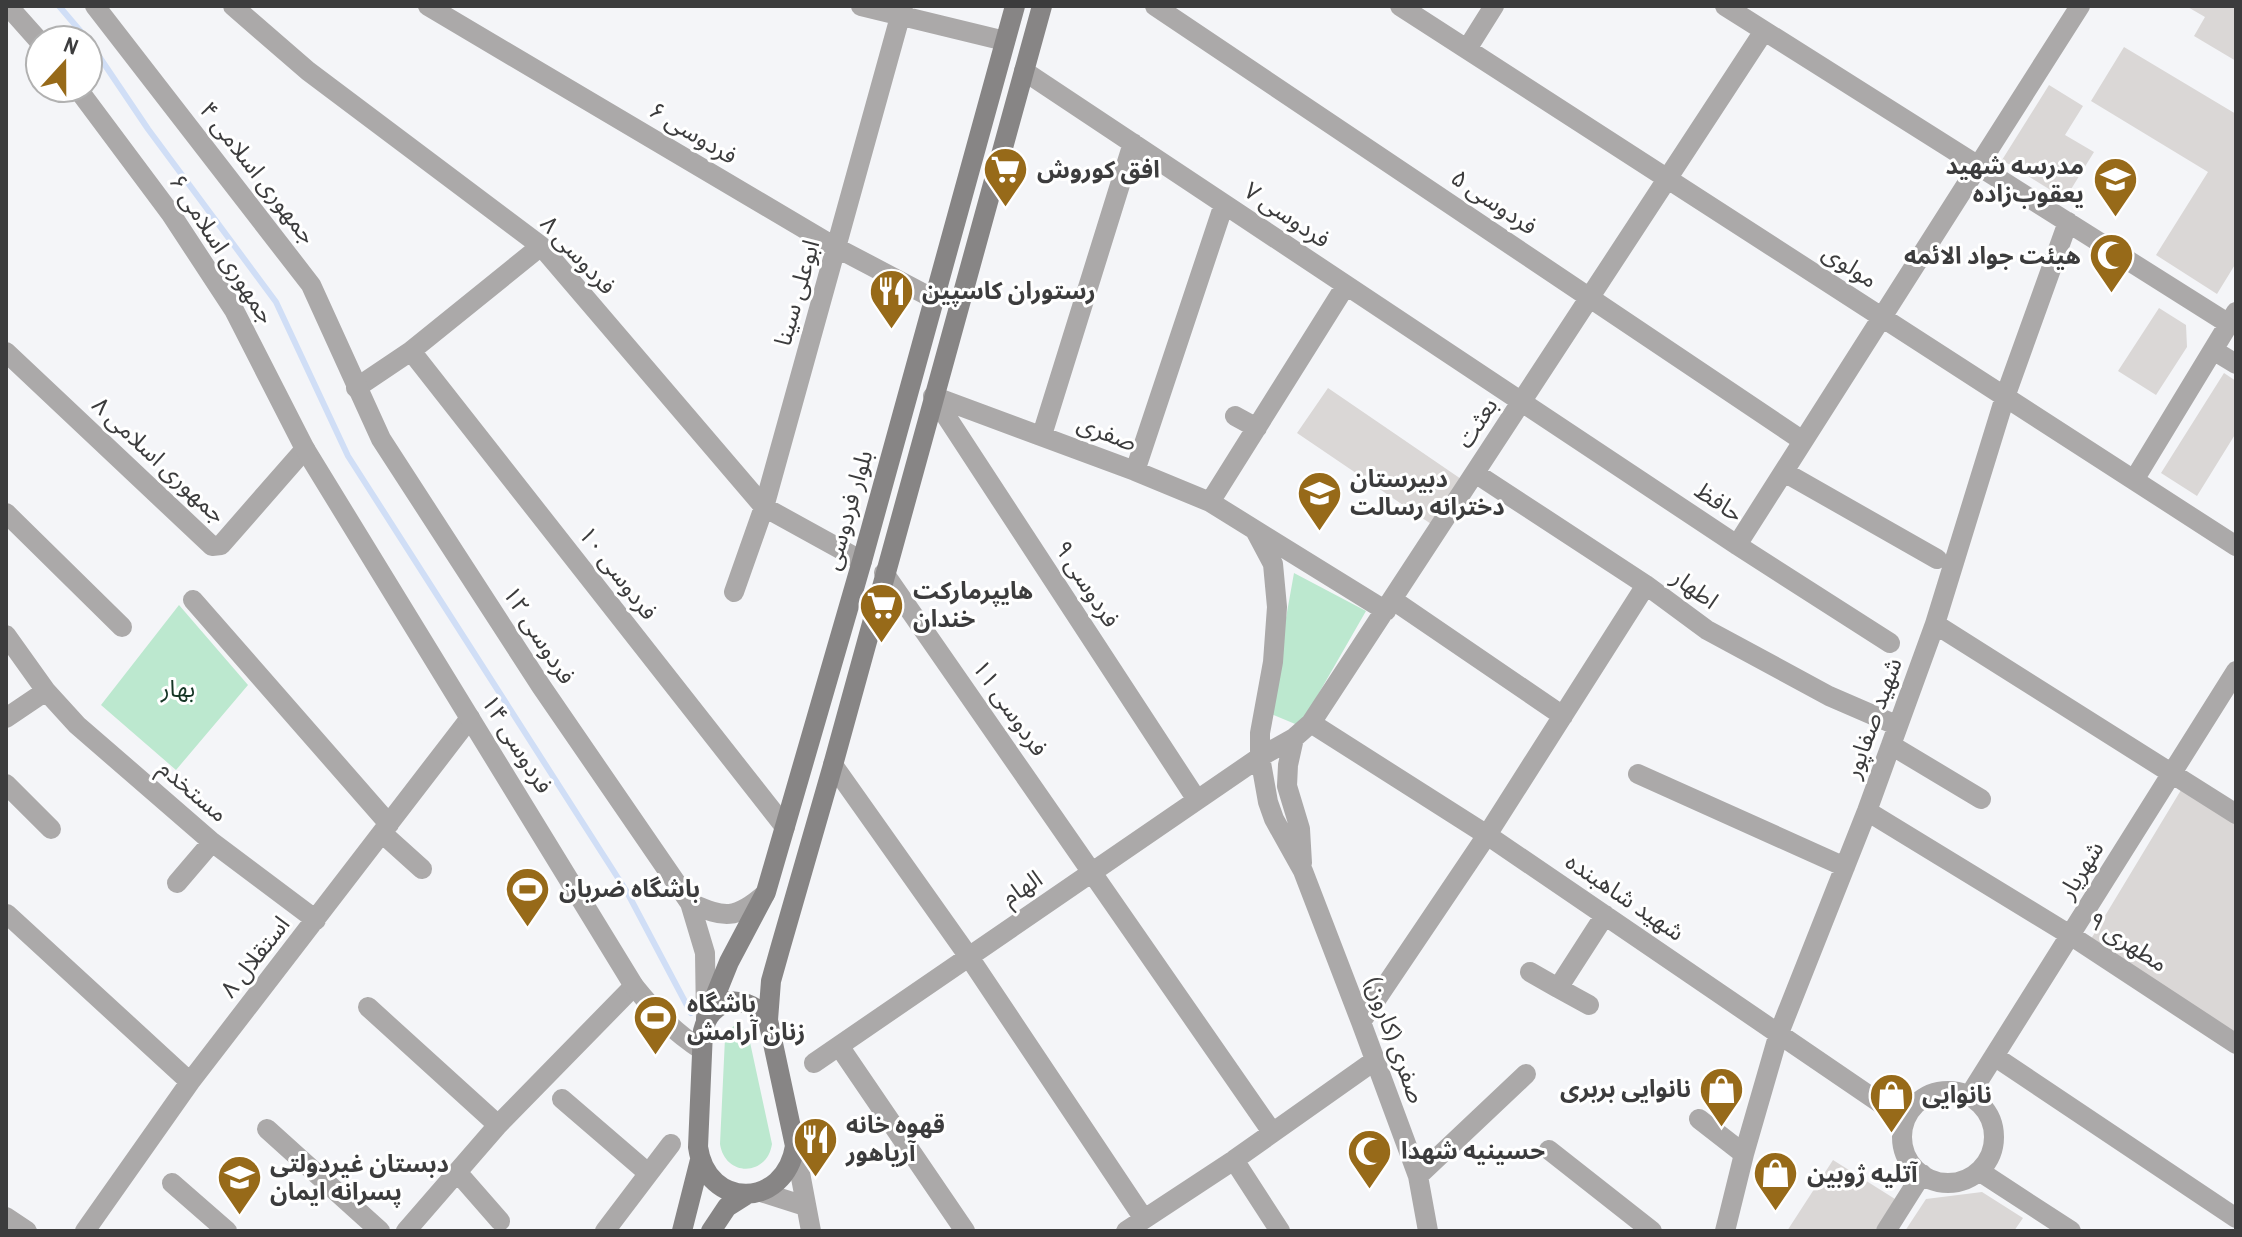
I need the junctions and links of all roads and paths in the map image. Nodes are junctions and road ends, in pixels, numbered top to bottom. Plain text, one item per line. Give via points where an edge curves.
1 (8, 6) edge
2 (95, 6) edge
3 (233, 6) edge
4 (428, 6) edge
5 (861, 6) edge
6 (1015, 6) edge
7 (1042, 6) edge
8 (1155, 6) edge
9 (1400, 6) edge
10 (1494, 6) edge
11 (1725, 6) edge
12 (2072, 9) edge
13 (902, 11) edge
14 (24, 24) edge
15 (1764, 31) junction
16 (1005, 41) junction
17 (1467, 49) junction
18 (1024, 71) junction
19 (89, 104) edge
20 (1133, 143) junction
21 (1979, 166) junction
22 (1667, 179) junction
23 (1224, 204) junction
24 (2068, 222) junction
25 (541, 246) junction
26 (837, 248) junction
27 (1346, 285) junction
28 (1590, 298) junction
29 (934, 299) junction
30 (1882, 317) junction
31 (2232, 318) edge
32 (2213, 350) junction
33 (411, 351) junction
34 (6, 352) edge
35 (2236, 364) edge
36 (356, 388) junction
37 (933, 396) junction
38 (2005, 397) junction
39 (1522, 402) junction
40 (1235, 416) dead end
41 (1257, 428) junction
42 (1042, 435) junction
43 (1803, 441) junction
44 (305, 449) junction
45 (1135, 471) junction
46 (1784, 472) junction
47 (1475, 473) junction
48 (2134, 480) junction
49 (1210, 502) junction
50 (764, 507) junction
51 (6, 513) edge
52 (1256, 532) junction
53 (1737, 545) junction
54 (2236, 546) edge
55 (1937, 559) dead end
56 (1303, 560) junction
57 (862, 561) junction
58 (884, 573) junction
59 (1274, 576) junction
60 (1646, 585) junction
61 (734, 592) dead end
62 (193, 600) dead end
63 (1389, 605) junction
64 (1935, 624) junction
65 (122, 627) dead end
66 (6, 635) edge
67 (1890, 643) dead end
68 (2236, 671) edge
69 (46, 691) junction
70 (1563, 716) junction
71 (6, 718) edge
72 (470, 718) junction
73 (1311, 723) junction
74 (1894, 735) junction
75 (1294, 738) junction
76 (1260, 757) junction
77 (833, 765) junction
78 (1638, 774) dead end
79 (2172, 774) junction
80 (6, 784) edge
81 (1981, 799) dead end
82 (1197, 800) junction
83 (1867, 811) junction
84 (2236, 814) edge
85 (785, 827) junction
86 (51, 829) dead end
87 (386, 829) junction
88 (1487, 835) junction
89 (212, 842) junction
90 (1845, 867) junction
91 (422, 869) dead end
92 (1303, 871) junction
93 (1092, 872) junction
94 (177, 883) dead end
95 (766, 892) junction
96 (690, 903) junction
97 (7, 914) edge
98 (1605, 915) junction
99 (316, 920) junction
100 (2070, 935) junction
101 (969, 957) junction
102 (1530, 972) dead end
103 (634, 986) junction
104 (1558, 988) junction
105 (1589, 1005) dead end
106 (368, 1007) dead end
107 (706, 1019) junction
108 (768, 1020) junction
109 (1361, 1022) junction
110 (1779, 1033) junction
111 (2236, 1044) edge
112 (839, 1046) junction
113 (702, 1050) junction
114 (1994, 1056) junction
115 (1374, 1061) junction
116 (814, 1063) dead end
117 (1526, 1074) dead end
118 (190, 1082) junction
119 (1969, 1096) junction
120 (562, 1099) dead end
121 (1699, 1119) dead end
122 (1905, 1120) junction
123 (498, 1125) junction
124 (267, 1129) dead end
125 (1272, 1132) junction
126 (671, 1144) dead end
127 (795, 1146) junction
128 (1549, 1150) dead end
129 (1744, 1154) junction
130 (700, 1160) junction
131 (1234, 1160) junction
132 (1979, 1171) junction
133 (458, 1173) junction
134 (648, 1173) junction
135 (1922, 1174) junction
136 (1418, 1176) junction
137 (172, 1183) dead end
138 (754, 1193) junction
139 (805, 1206) junction
140 (6, 1217) edge
141 (2236, 1218) edge
142 (1144, 1219) junction
143 (500, 1221) dead end
144 (27, 1231) edge
145 (85, 1231) edge
146 (227, 1231) edge
147 (380, 1231) edge
148 (406, 1231) edge
149 (605, 1231) edge
150 (682, 1231) edge
151 (711, 1231) edge
152 (811, 1231) edge
153 (965, 1231) edge
154 (1126, 1231) edge
155 (1280, 1231) edge
156 (1428, 1231) edge
157 (1652, 1231) edge
158 (1725, 1231) edge
159 (1886, 1231) edge
160 (2071, 1231) edge

1 - 14 street
2 - 36 street, جمهوری اسلامی ۴ via 311,285
3 - 25 street, فردوسی ۸ via 308,71
4 - 26 street, فردوسی ۶
5 - 13 street
6 - 16 main road, بلوار فردوسی
7 - 18 main road
8 - 28 street, فردوسی ۵
9 - 17 street, مولوی
10 - 17 street
11 - 15 street
12 - 21 street
13 - 16 street
13 - 26 street, ابوعلی سینا
15 - 21 street
15 - 22 street, بعثت
16 - 29 main road, بلوار فردوسی
17 - 22 street, مولوی
18 - 20 street, فردوسی ۷
18 - 37 main road
19 - 44 street, جمهوری اسلامی ۶ via 234,310
20 - 23 street, فردوسی ۷
20 - 42 street
21 - 24 street
21 - 30 street
22 - 28 street, بعثت
22 - 30 street, مولوی
23 - 27 street, فردوسی ۷
23 - 45 street
24 - 31 street
24 - 38 street, شهید صفاپور
25 - 33 street
25 - 50 street, فردوسی ۸
26 - 29 street, فردوسی ۶
26 - 50 street, ابوعلی سینا
27 - 39 street, فردوسی ۷
27 - 41 street
28 - 39 street, بعثت
28 - 43 street, فردوسی ۵
29 - 57 main road, بلوار فردوسی
30 - 38 street, مولوی
30 - 43 street
31 - 32 street
32 - 35 street
32 - 48 street
33 - 36 street
33 - 85 street, فردوسی ۱۰
34 - 44 street, جمهوری اسلامی ۸ via 212,546 221,545
36 - 96 street, فردوسی ۱۲ via 381,439 507,634
37 - 42 street, صفری
37 - 58 main road
37 - 82 street, فردوسی ۹
38 - 48 street, مولوی
38 - 64 street, شهید صفاپور
39 - 47 street, بعثت
39 - 53 street, حافظ
40 - 41 street
41 - 49 street
42 - 45 street, صفری
43 - 46 street
44 - 72 street, فردوسی ۱۴
45 - 49 street, صفری
46 - 53 street
46 - 55 street
47 - 60 street, اطهار
47 - 63 street, بعثت
48 - 54 street, مولوی
49 - 52 street, صفری
50 - 57 street, فردوسی ۸
50 - 61 street, ابوعلی سینا
51 - 65 street
52 - 56 street, صفری
52 - 59 street
53 - 67 street, حافظ
56 - 59 street
56 - 63 street, صفری
57 - 85 main road, بلوار فردوسی
58 - 77 main road
58 - 93 street, فردوسی ۱۱
59 - 76 street via 1273,662
60 - 70 street
60 - 74 street, اطهار via 1707,630
62 - 87 street
63 - 70 street, صفری
63 - 73 street, بعثت
64 - 74 street, شهید صفاپور
64 - 79 street
66 - 69 street, مستخدم
68 - 79 street, شهریار
69 - 71 street
69 - 89 street, مستخدم via 77,725
70 - 88 street
72 - 87 street, استقلال ۸
72 - 103 street, فردوسی ۱۴
73 - 75 street, بعثت
73 - 88 street, شهید شاهبنده
74 - 81 street, اطهار
74 - 83 street, شهید صفاپور
75 - 76 street, الهام
75 - 92 street via 1287,786 1300,829
76 - 82 street, الهام
76 - 92 street via 1274,819
77 - 101 street
77 - 108 main road via 771,981
78 - 90 street
79 - 84 street
79 - 100 street, شهریار
80 - 86 street
82 - 93 street, الهام
83 - 90 street, شهید صفاپور
83 - 100 street, مطهری ۹
85 - 95 main road, بلوار فردوسی
87 - 91 street
87 - 99 street, استقلال ۸
88 - 98 street, شهید شاهبنده
88 - 109 street
89 - 94 street
89 - 99 street, مستخدم
90 - 110 street, شهید صفاپور
92 - 109 street, صفری (کارون)
93 - 101 street, الهام
93 - 125 street, فردوسی ۱۱
95 - 96 street via 734,915
95 - 107 main road, بلوار فردوسی
96 - 107 street, فردوسی ۱۲ via 705,953
97 - 118 street
98 - 104 street
98 - 110 street, شهید شاهبنده
99 - 118 street, استقلال ۸
100 - 111 street, مطهری ۹
100 - 114 street, شهریار
101 - 112 street, الهام
101 - 142 street
102 - 104 street
103 - 113 street, فردوسی ۱۴ via 678,1035
103 - 123 street
104 - 105 street
106 - 123 street
107 - 108 main road via 729,1001 745,1001
107 - 113 main road, بلوار فردوسی
108 - 127 main road
109 - 115 street, صفری (کارون)
110 - 122 street, شهید شاهبنده
110 - 129 street, شهید صفاپور
112 - 116 street, الهام
112 - 153 street
113 - 130 main road, بلوار فردوسی
114 - 119 street, شهریار
114 - 141 street
115 - 125 street
115 - 136 street, صفری (کارون)
117 - 136 street
118 - 145 street, استقلال ۸
119 - 122 street via 1935,1092 1920,1100
119 - 132 street via 1987,1112 1994,1135 1992,1151
120 - 134 street
121 - 129 street
122 - 135 street via 1903,1146 1909,1162
123 - 133 street
124 - 147 street
125 - 131 street
126 - 134 street
127 - 138 main road via 786,1175
127 - 139 street
128 - 157 street
129 - 158 street, شهید صفاپور
130 - 138 main road via 718,1185 731,1192
130 - 150 main road
131 - 142 street
131 - 155 street
132 - 135 street via 1951,1183
132 - 160 street
133 - 143 street
133 - 148 street
134 - 149 street
135 - 159 street
136 - 156 street, صفری (کارون)
137 - 146 street
138 - 139 street
138 - 151 main road via 727,1207
139 - 152 street
140 - 144 street
142 - 154 street

